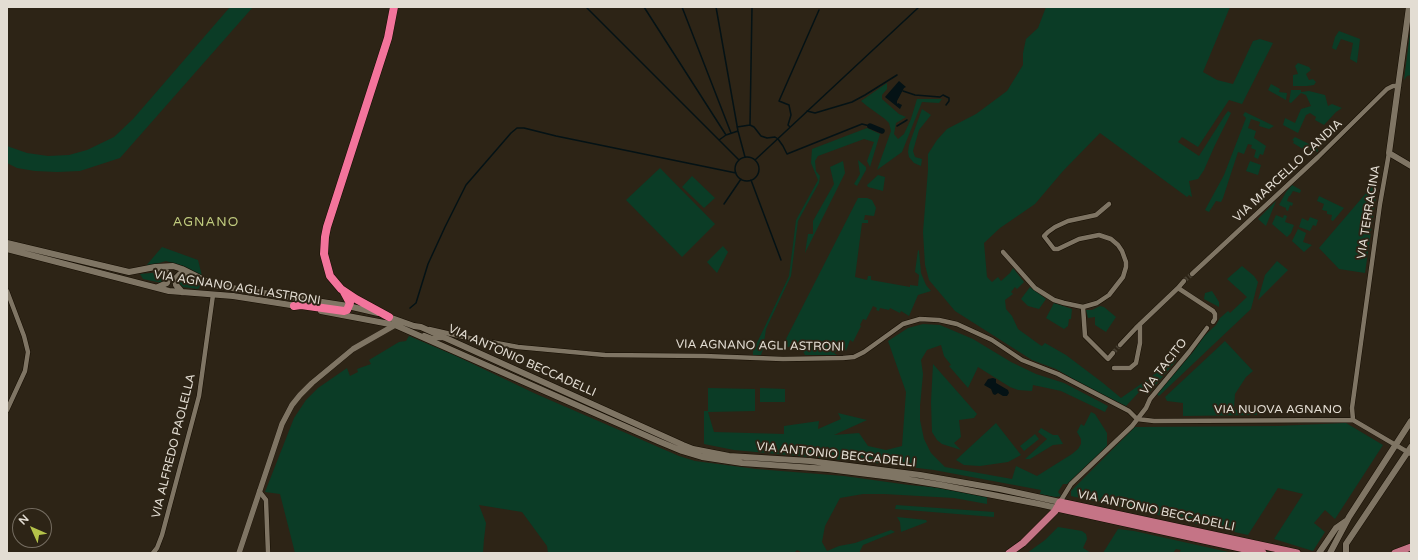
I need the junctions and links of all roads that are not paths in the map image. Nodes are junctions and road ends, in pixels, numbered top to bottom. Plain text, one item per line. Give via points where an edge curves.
1 (394, 7) edge
2 (1409, 7) edge
3 (1399, 86) junction
4 (1389, 153) junction
5 (1411, 166) edge
6 (1108, 204) dead end
7 (7, 245) edge
8 (1002, 252) dead end
9 (151, 268) junction
10 (141, 271) junction
11 (1192, 274) tunnel mouth
12 (204, 281) junction
13 (1184, 281) tunnel mouth
14 (147, 285) junction
15 (156, 287) junction
16 (1178, 288) junction
17 (341, 289) junction
18 (7, 291) edge
19 (182, 292) junction
20 (195, 293) junction
21 (213, 295) junction
22 (294, 306) junction
23 (349, 306) junction
24 (1083, 307) junction
25 (394, 320) junction
26 (376, 321) junction
27 (1213, 322) dead end
28 (1140, 324) junction
29 (421, 327) junction
30 (1207, 328) dead end
31 (414, 333) junction
32 (379, 334) junction
33 (464, 337) junction
34 (445, 338) junction
35 (1120, 345) tunnel mouth
36 (1113, 353) dead end
37 (1114, 368) dead end
38 (7, 410) edge
39 (1137, 419) junction
40 (1353, 420) junction
41 (1411, 421) edge
42 (1395, 445) junction
43 (1410, 451) edge
44 (259, 491) junction
45 (1008, 494) junction
46 (1059, 505) junction
47 (1347, 520) junction
48 (1411, 547) edge
49 (153, 553) edge
50 (239, 553) edge
51 (268, 553) edge
52 (1009, 553) edge
53 (1263, 553) edge
54 (1297, 553) edge
55 (1319, 553) edge
56 (1330, 553) edge
57 (1346, 553) edge
58 (1395, 553) edge

1 - 17 highway via 388,38 325,237 324,254 327,270
2 - 3 main road, VIA TERRACINA
3 - 4 main road, VIA TERRACINA
3 - 11 street, VIA MARCELLO CANDIA via 1387,89
4 - 5 main road
4 - 40 street, VIA TERRACINA via 1353,400
6 - 24 street via 1096,215 1068,221 1045,235 1054,248 1058,249 1079,239 1099,235 1111,239 1122,251 1126,267 1118,285 1103,300
7 - 10 main road, VIA AGNANO AGLI ASTRONI via 123,271
7 - 14 main road, VIA AGNANO AGLI ASTRONI
8 - 24 street via 1025,278 1045,295 1057,301
9 - 10 main road, VIA AGNANO AGLI ASTRONI
9 - 12 main road, VIA AGNANO AGLI ASTRONI via 173,266
9 - 15 main road via 165,270 169,275 167,283
10 - 14 main road via 138,277
12 - 19 main road via 180,274 176,276 175,281
12 - 20 main road via 203,288
12 - 23 main road, VIA AGNANO AGLI ASTRONI via 228,288
13 - 16 street
14 - 15 main road, VIA AGNANO AGLI ASTRONI
15 - 19 main road, VIA AGNANO AGLI ASTRONI
16 - 27 street via 1213,311
16 - 28 street
17 - 23 highway via 349,301
17 - 25 highway
18 - 38 street via 28,352 25,370
19 - 20 main road, VIA AGNANO AGLI ASTRONI
20 - 21 main road, VIA AGNANO AGLI ASTRONI
21 - 22 main road, VIA AGNANO AGLI ASTRONI
21 - 49 street, VIA ALFREDO PAOLELLA via 199,396 162,535
22 - 23 highway via 344,311
22 - 26 main road, VIA AGNANO AGLI ASTRONI
23 - 25 main road, VIA AGNANO AGLI ASTRONI
24 - 36 street via 1085,336 1108,359
25 - 26 main road, VIA AGNANO AGLI ASTRONI
25 - 29 main road, VIA ANTONIO BECCADELLI
25 - 31 main road, VIA ANTONIO BECCADELLI
25 - 32 street
26 - 32 street via 381,326
28 - 35 street
28 - 37 street, VIA TACITO via 1136,363 1130,368
29 - 33 street, VIA AGNANO AGLI ASTRONI
29 - 34 main road, VIA ANTONIO BECCADELLI
30 - 39 street, VIA TACITO
31 - 34 street via 432,338
31 - 45 main road, VIA ANTONIO BECCADELLI via 692,454 725,461 828,469
32 - 44 street via 354,349 312,383 296,400 282,424
33 - 34 street
33 - 39 street, VIA AGNANO AGLI ASTRONI via 518,347 605,355 843,358 854,357 864,352 904,324 920,320 939,320 957,324 992,340 1022,360 1058,374 1129,411
34 - 45 main road, VIA ANTONIO BECCADELLI via 683,446 729,456 810,461 920,475
39 - 40 street, VIA NUOVA AGNANO
39 - 46 street, VIA TACITO via 1071,484
40 - 42 street, VIA NUOVA AGNANO
41 - 42 main road
42 - 43 street, VIA NUOVA AGNANO
42 - 47 main road
43 - 57 main road via 1346,544
44 - 50 street
44 - 51 street via 266,500
45 - 46 main road, VIA ANTONIO BECCADELLI via 1039,504
46 - 52 main road via 1023,543
46 - 53 main road, VIA ANTONIO BECCADELLI
46 - 54 main road, VIA ANTONIO BECCADELLI
47 - 55 main road via 1336,528
47 - 56 main road
48 - 58 main road

